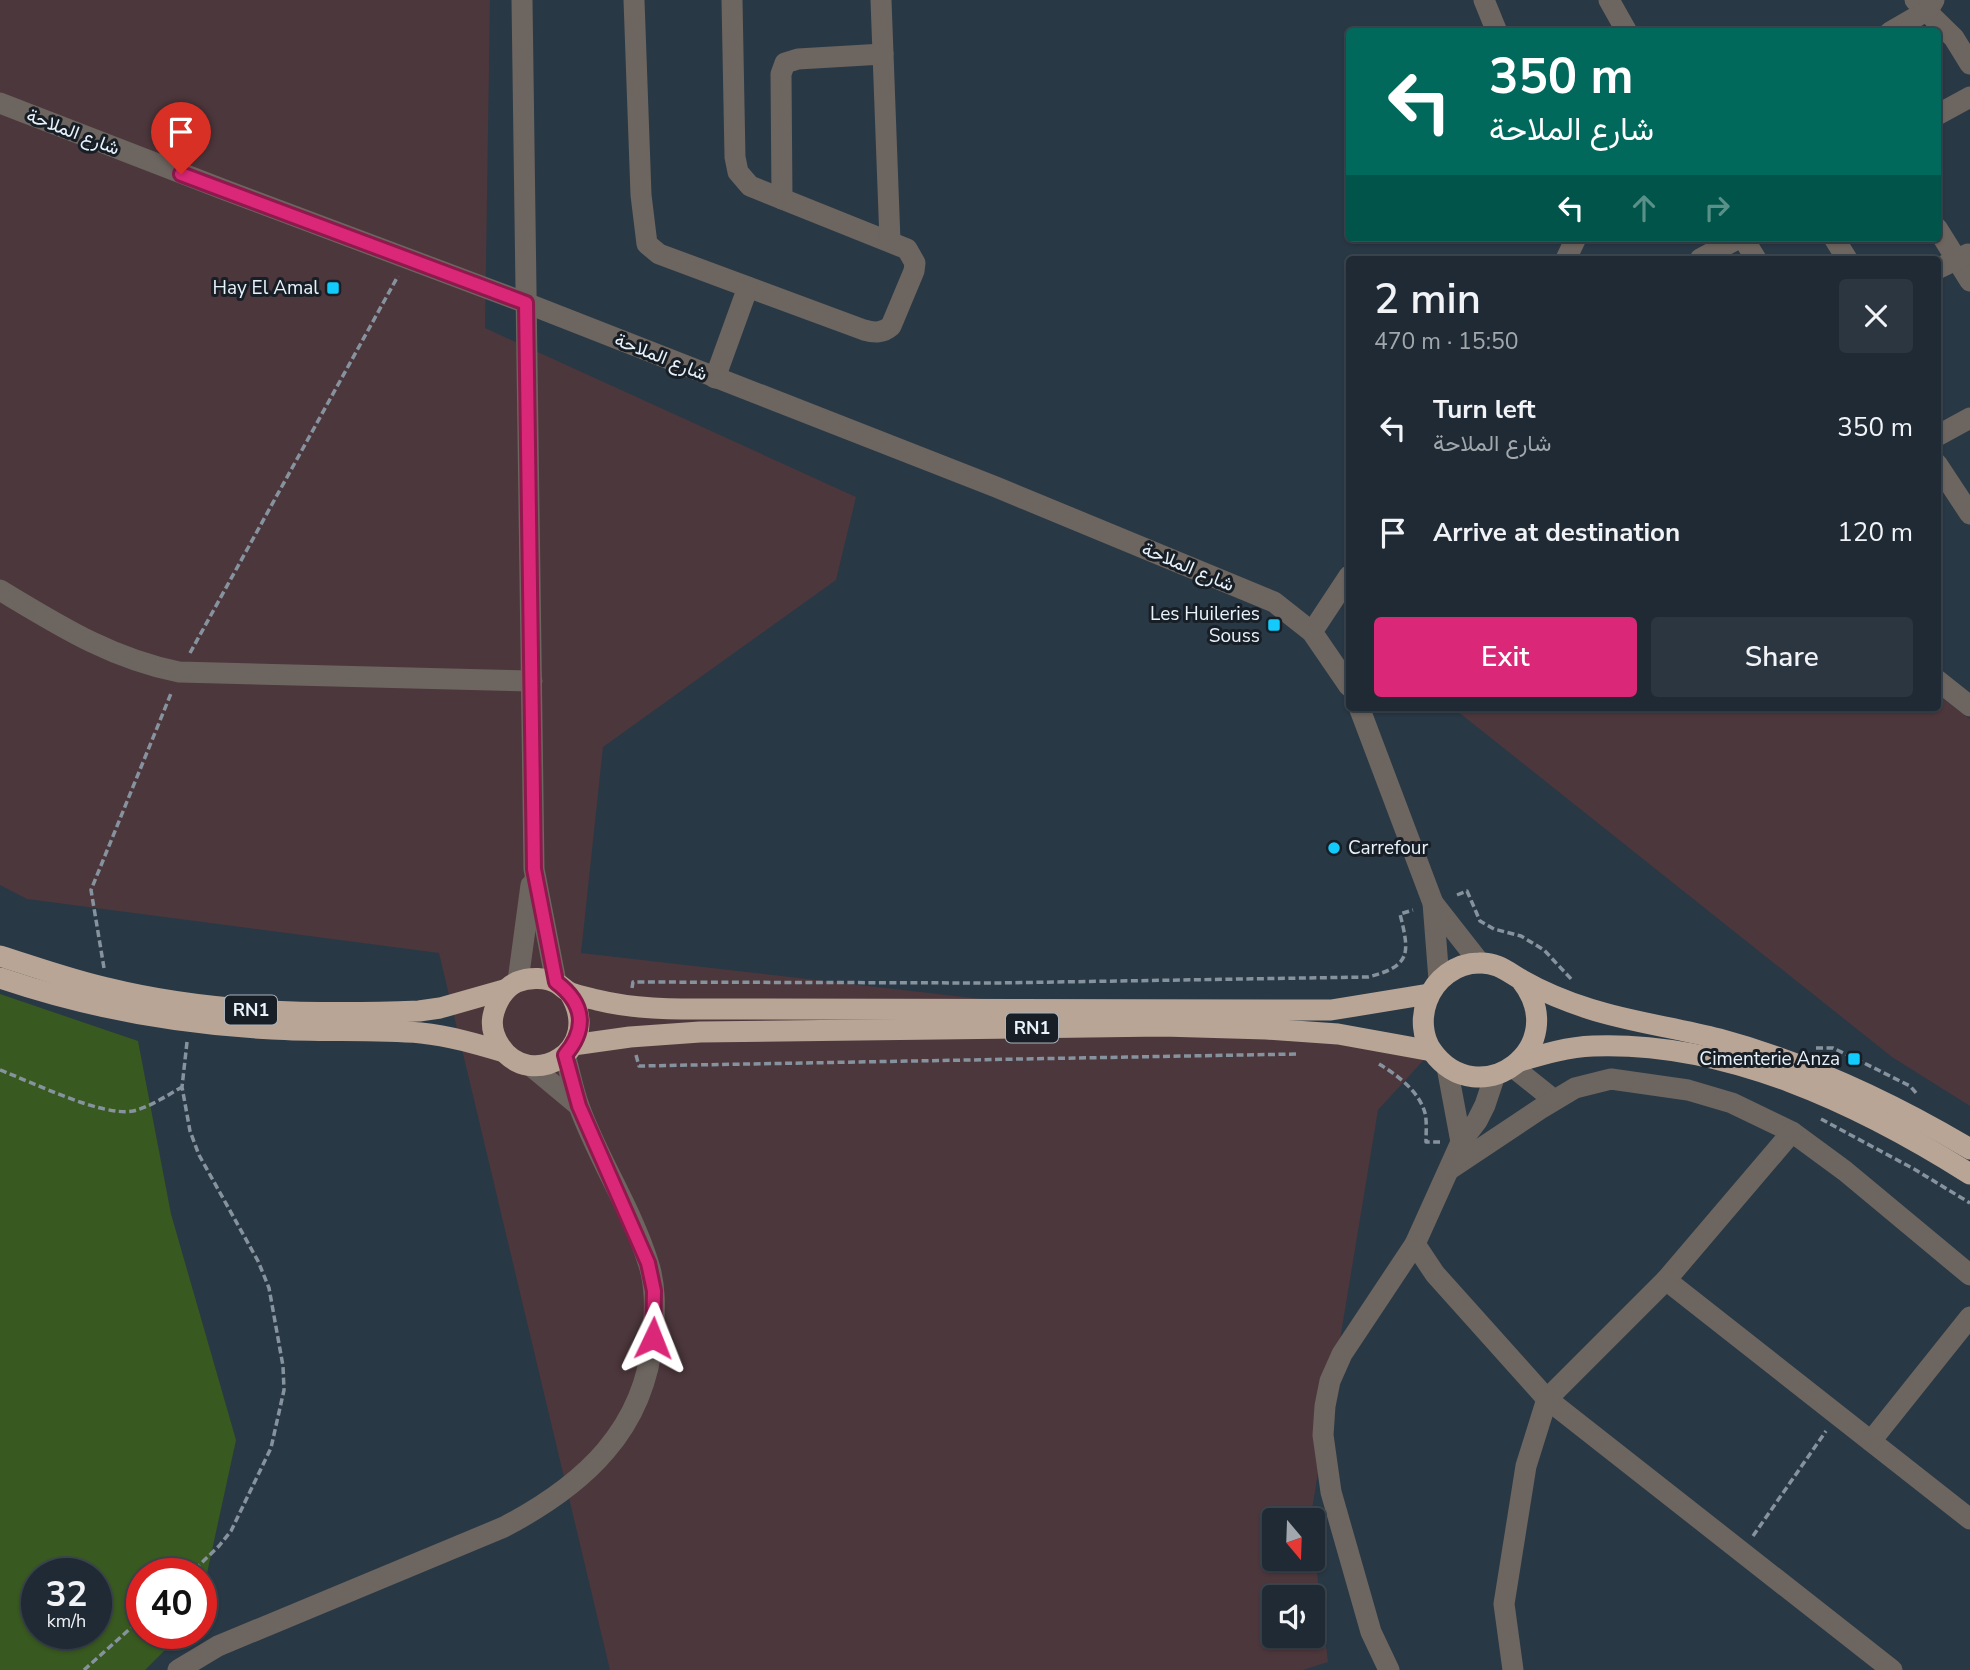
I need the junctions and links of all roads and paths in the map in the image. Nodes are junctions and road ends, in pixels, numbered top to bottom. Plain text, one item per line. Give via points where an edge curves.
1 (522, 0) edge
2 (634, 0) edge
3 (732, 0) edge
4 (881, 0) edge
5 (1484, 0) edge
6 (1619, 3) edge
7 (1925, 3) edge
8 (1495, 28) edge
9 (1626, 28) edge
10 (1895, 28) edge
11 (1962, 34) edge
12 (883, 54) junction
13 (1970, 64) edge
14 (1970, 97) edge
15 (0, 103) edge
16 (1941, 113) edge
17 (782, 199) junction
18 (1941, 232) edge
19 (890, 241) junction
20 (1733, 242) edge
21 (1706, 256) edge
22 (1964, 256) edge
23 (408, 259) junction
24 (1941, 267) edge
25 (1970, 281) edge
26 (748, 287) junction
27 (526, 303) junction
28 (715, 378) junction
29 (1970, 418) edge
30 (1941, 434) edge
31 (1941, 470) edge
32 (1970, 514) edge
33 (1346, 581) edge
34 (0, 590) edge
35 (1312, 632) junction
36 (179, 672) junction
37 (532, 681) junction
38 (1346, 682) edge
39 (1941, 683) edge
40 (1970, 706) edge
41 (1360, 711) edge
42 (534, 869) junction
43 (1457, 895) dead end
44 (1423, 906) junction
45 (0, 956) edge
46 (1480, 963) junction
47 (0, 978) edge
48 (1521, 980) junction
49 (512, 985) junction
50 (562, 987) junction
51 (1434, 987) junction
52 (1580, 987) dead end
53 (107, 989) junction
54 (629, 1006) junction
55 (189, 1022) junction
56 (630, 1037) junction
57 (569, 1050) junction
58 (1432, 1051) junction
59 (504, 1052) junction
60 (1308, 1053) dead end
61 (1373, 1060) dead end
62 (531, 1066) junction
63 (1447, 1067) junction
64 (1509, 1067) junction
65 (0, 1070) edge
66 (181, 1087) junction
67 (1554, 1100) junction
68 (579, 1106) junction
69 (1792, 1132) junction
70 (1461, 1142) junction
71 (1970, 1149) edge
72 (1450, 1169) junction
73 (1970, 1174) edge
74 (1415, 1244) junction
75 (1970, 1275) edge
76 (1666, 1280) junction
77 (1970, 1317) edge
78 (1547, 1399) junction
79 (1838, 1415) junction
80 (1871, 1441) junction
81 (1970, 1518) edge
82 (1742, 1552) junction
83 (207, 1558) edge
84 (126, 1632) edge
85 (84, 1670) edge
86 (178, 1670) edge
87 (1390, 1670) edge
88 (1513, 1670) edge
89 (1892, 1670) edge

1 - 27 street
2 - 26 street via 647,244 659,254
3 - 17 street via 736,165 745,183
4 - 12 street
5 - 8 street
6 - 9 street
7 - 10 street
7 - 11 street
11 - 13 street
12 - 17 street via 785,63 781,74
12 - 19 street
14 - 16 street
15 - 23 street, شارع الملاحة
17 - 19 street
18 - 22 street
19 - 26 street via 908,249 915,263 891,326 880,332
20 - 21 street
22 - 24 street
22 - 25 street
23 - 27 street, شارع الملاحة
23 - 36 path
26 - 28 street
27 - 28 street, شارع الملاحة
27 - 37 street
28 - 35 street, شارع الملاحة via 1004,490 1274,602
29 - 30 street
31 - 32 street
33 - 35 street
34 - 36 street via 109,652
35 - 38 street, شارع الملاحة
36 - 37 street
36 - 53 path via 91,890
37 - 42 street
39 - 40 street
41 - 44 street
42 - 49 street
42 - 50 street
43 - 52 path via 1467,891 1480,922 1521,936 1544,950
44 - 46 street
44 - 51 street
44 - 54 path via 1400,914 1407,943 1399,964 1368,977 633,982
45 - 53 highway, RN1
46 - 48 highway via 1502,967
46 - 51 highway, RN1 via 1451,971
47 - 55 highway, RN1 via 99,1006
48 - 64 highway via 1535,1001 1537,1027 1528,1051
48 - 71 highway via 1594,1011 1720,1039 1800,1065 1900,1109
49 - 50 highway, RN1 via 537,978
49 - 53 highway, RN1 via 440,1008 345,1012 262,1011
49 - 59 highway via 496,1003 492,1020 495,1038
50 - 54 highway, RN1 via 598,1001
50 - 57 highway via 577,1004 580,1018 579,1032
51 - 54 highway, RN1 via 1357,1006 1319,1010
51 - 58 highway via 1423,1023
55 - 59 highway, RN1 via 420,1033
55 - 66 path
56 - 57 highway, RN1
56 - 58 highway, RN1 via 699,1032 1163,1026 1315,1031
56 - 60 path via 639,1066
57 - 62 highway, RN1 via 549,1064
57 - 68 street
58 - 63 highway
59 - 62 highway, RN1
61 - 70 path via 1411,1089 1425,1113 1426,1142
62 - 68 street
63 - 64 highway via 1470,1076
63 - 70 street
64 - 67 street
64 - 70 street
64 - 73 highway via 1569,1049 1616,1046 1718,1061 1829,1097
65 - 66 path via 120,1112 144,1108
66 - 83 path via 199,1155 269,1288 283,1366 284,1390 271,1448 231,1531
67 - 69 street via 1575,1088 1611,1079 1688,1090 1732,1103
67 - 72 street
68 - 86 street via 638,1237 654,1291 646,1381 620,1431 580,1477 534,1512 218,1646
69 - 75 street
69 - 76 street
70 - 72 street
72 - 74 street
74 - 78 street via 1435,1274
74 - 87 street via 1342,1354 1330,1381 1323,1435 1329,1482 1351,1568 1371,1632
76 - 78 street
76 - 79 street
77 - 80 street
78 - 82 street
78 - 88 street via 1526,1466 1504,1604
79 - 80 street
79 - 82 path
80 - 81 street
82 - 89 street
84 - 85 path

